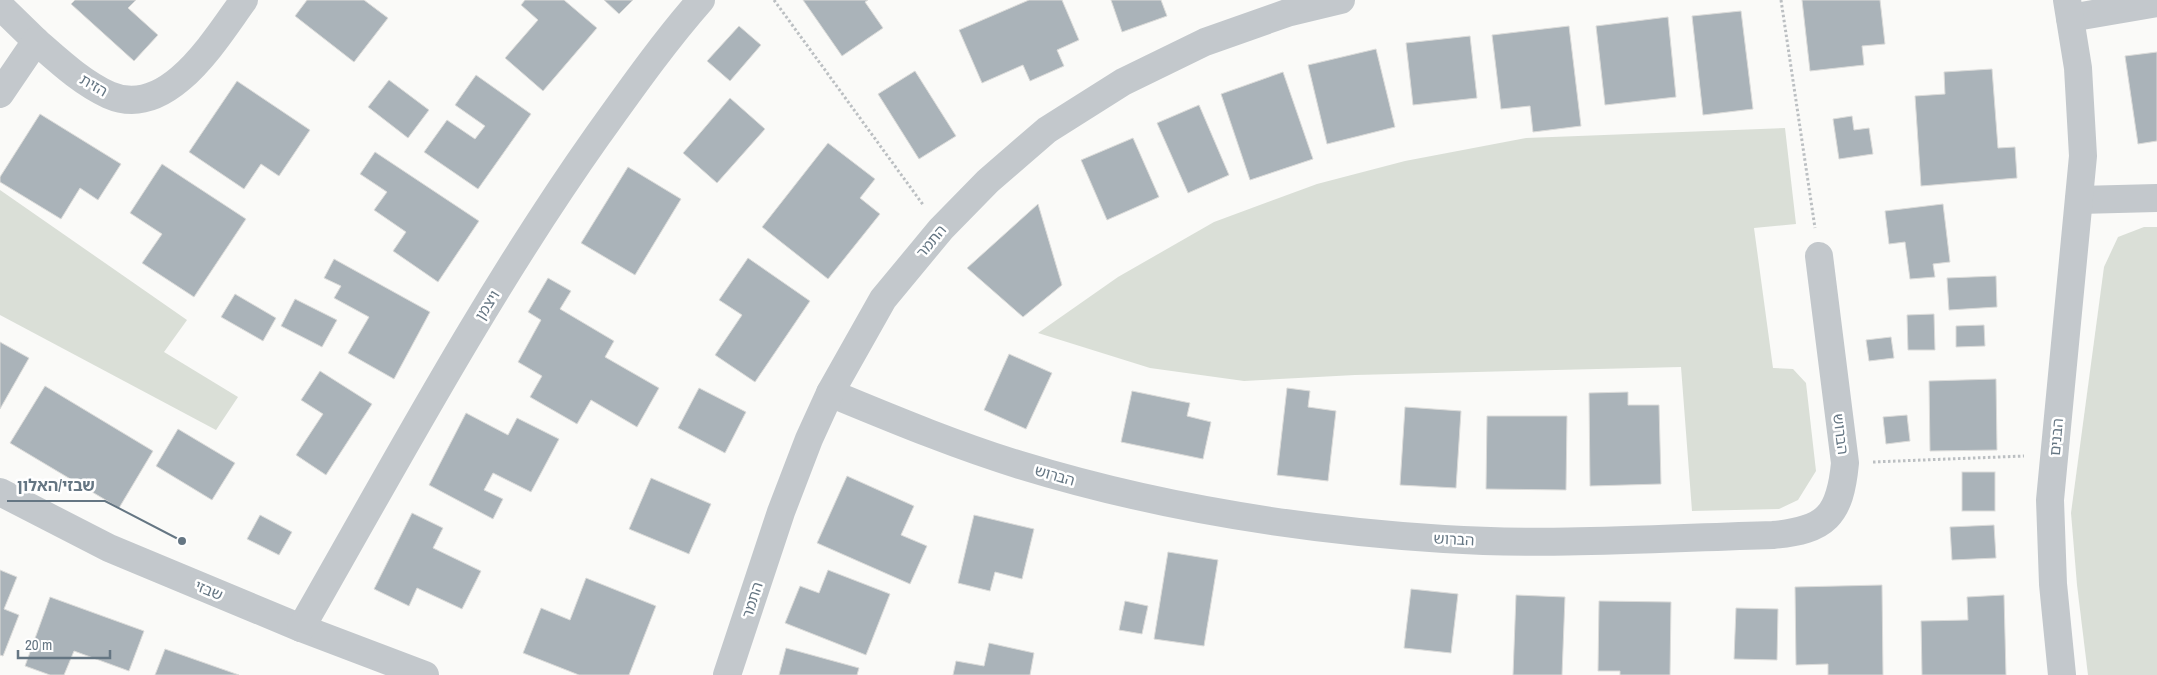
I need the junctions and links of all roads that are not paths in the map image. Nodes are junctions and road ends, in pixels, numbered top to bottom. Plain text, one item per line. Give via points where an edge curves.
1 (244, 0) edge
2 (702, 0) edge
3 (1341, 0) edge
4 (2157, 3) edge
5 (0, 6) edge
6 (2069, 9) edge
7 (36, 41) junction
8 (0, 94) edge
9 (2157, 198) edge
10 (2078, 200) junction
11 (1819, 256) road end
12 (830, 393) junction
13 (0, 492) edge
14 (301, 628) junction
15 (425, 675) edge
16 (727, 675) edge
17 (2062, 675) edge

1 - 7 street, הזית via 198,62 175,83 151,97 111,96 80,78
2 - 14 street, ויצמן via 635,83 555,195 478,319
3 - 12 street, התמר via 1287,13 1205,42 1123,82 1047,130 988,181 940,229 883,300
4 - 6 street
5 - 7 street, הזית
6 - 10 street, הבנים via 2078,68 2083,156
7 - 8 street
9 - 10 street
10 - 17 street, הבנים via 2050,500 2053,584
11 - 12 street, הברוש via 1845,462 1842,490 1834,509 1820,524 1800,532 1533,541 1444,539 1334,529 1212,511 1109,490 1020,465 930,434
12 - 16 street, התמר via 780,512
13 - 14 street, שבזי via 109,548
14 - 15 street, שבזי

